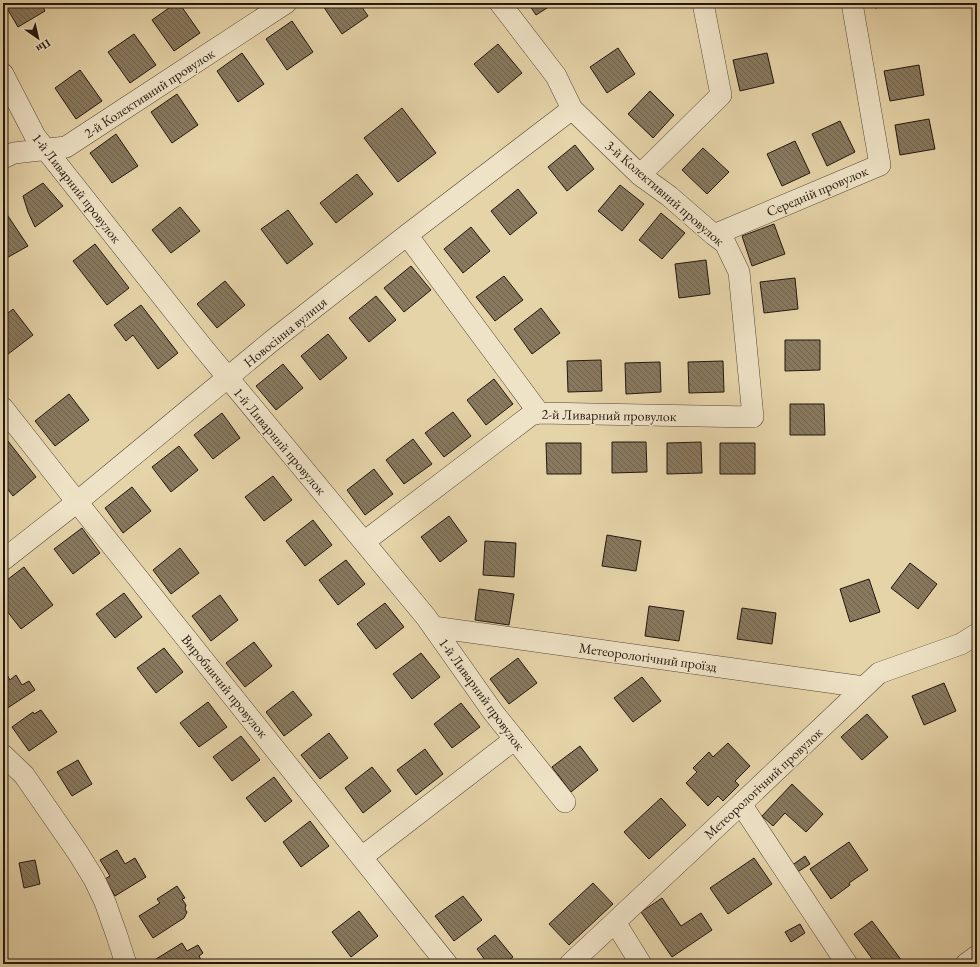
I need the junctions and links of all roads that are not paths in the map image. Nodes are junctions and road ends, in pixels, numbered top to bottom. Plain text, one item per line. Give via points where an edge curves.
1 (286, 3) edge
2 (500, 3) edge
3 (703, 3) edge
4 (852, 3) edge
5 (3, 74) edge
6 (572, 110) junction
7 (46, 150) junction
8 (3, 158) edge
9 (640, 175) junction
10 (407, 235) junction
11 (714, 235) junction
12 (228, 378) junction
13 (3, 408) edge
14 (539, 413) junction
15 (753, 417) joint
16 (77, 502) junction
17 (364, 542) junction
18 (3, 560) edge
19 (433, 627) junction
20 (977, 634) edge
21 (864, 687) junction
22 (515, 739) junction
23 (3, 755) edge
24 (565, 802) dead end
25 (741, 804) junction
26 (362, 858) junction
27 (615, 922) junction
28 (977, 956) edge
29 (977, 962) edge
30 (126, 964) edge
31 (447, 964) edge
32 (570, 964) edge
33 (641, 964) edge
34 (846, 964) edge
35 (966, 964) edge
36 (970, 964) edge

1 - 7 street, 2-й Колективний провулок via 66,148
2 - 6 street, 3-й Колективний провулок via 556,76
3 - 9 street via 721,95
4 - 11 street, Середній провулок via 880,165
5 - 7 street, 1-й Ливарний провулок via 34,136
6 - 9 street, 3-й Колективний провулок
6 - 10 street, Новосінна вулиця
7 - 8 street, 2-й Колективний провулок via 14,153
7 - 12 street, 1-й Ливарний провулок
9 - 11 street, 3-й Колективний провулок
10 - 12 street, Новосінна вулиця
10 - 14 street
11 - 15 street, 3-й Колективний провулок via 725,243 739,272
12 - 16 street, Новосінна вулиця
12 - 17 street, 1-й Ливарний провулок
13 - 16 street, Виробничий провулок
14 - 15 street, 2-й Ливарний провулок
14 - 17 street, 2-й Ливарний провулок via 531,414
16 - 18 street, Новосінна вулиця
16 - 26 street, Виробничий провулок
17 - 19 street, 1-й Ливарний провулок
19 - 21 street, Метеорологічний проїзд
19 - 22 street, 1-й Ливарний провулок
20 - 21 street, Метеорологічний провулок via 961,644 879,673
21 - 25 street, Метеорологічний провулок
22 - 24 street, 1-й Ливарний провулок
22 - 26 street
23 - 30 street via 24,775 94,879
25 - 27 street, Метеорологічний провулок
25 - 34 street
26 - 31 street, Виробничий провулок
27 - 32 street, Метеорологічний провулок
27 - 33 street
28 - 35 street
29 - 36 street

